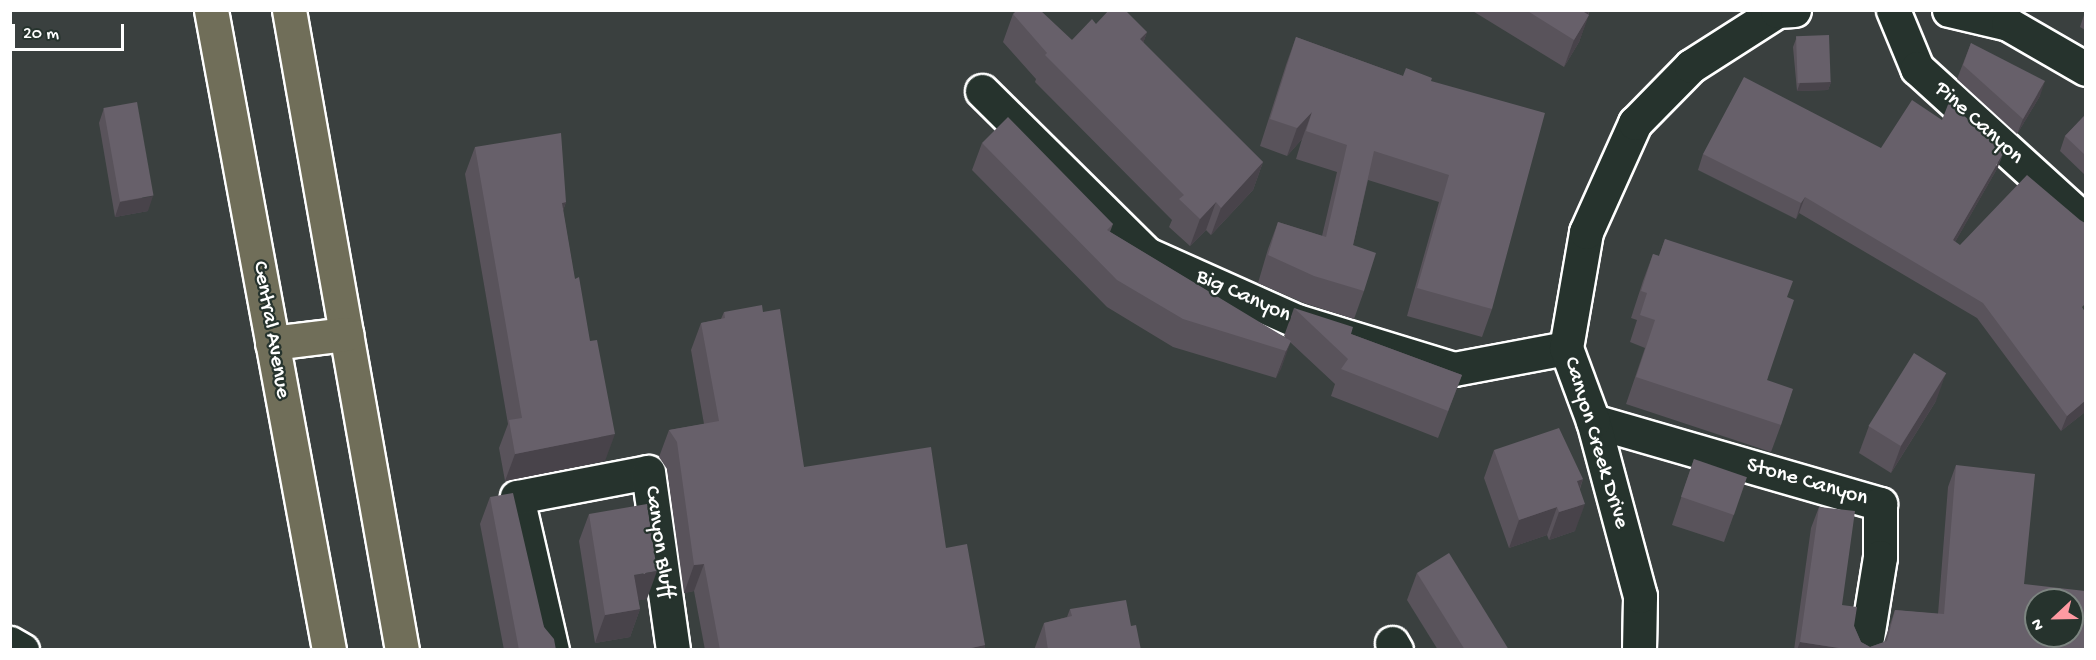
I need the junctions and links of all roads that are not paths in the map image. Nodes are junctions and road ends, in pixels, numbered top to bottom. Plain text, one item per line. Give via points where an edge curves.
1 (211, 10) edge
2 (289, 10) edge
3 (1794, 10) edge
4 (1893, 10) edge
5 (1949, 10) edge
6 (1776, 11) edge
7 (2085, 69) edge
8 (982, 91) dead end
9 (2085, 222) edge
10 (346, 334) junction
11 (272, 343) junction
12 (1566, 348) junction
13 (1593, 421) junction
14 (10, 643) edge
15 (22, 650) edge
16 (328, 650) edge
17 (402, 650) edge
18 (552, 650) edge
19 (673, 650) edge
20 (1640, 650) edge
21 (1865, 650) edge

1 - 11 main road, Central Avenue
2 - 10 main road
3 - 6 lane, Canyon Creek Drive
4 - 9 lane, Pine Canyon via 1917,68
5 - 7 lane via 2008,24
6 - 12 lane, Canyon Creek Drive via 1691,66 1635,123 1587,232
8 - 12 lane, Big Canyon via 1147,254 1297,321 1454,369
10 - 11 main road
10 - 17 main road
11 - 16 main road, Central Avenue
12 - 13 lane, Canyon Creek Drive
13 - 20 lane, Canyon Creek Drive via 1640,596
13 - 21 lane, Stone Canyon via 1880,504 1880,557
14 - 15 lane
18 - 19 lane, Canyon Bluff via 517,497 648,472

